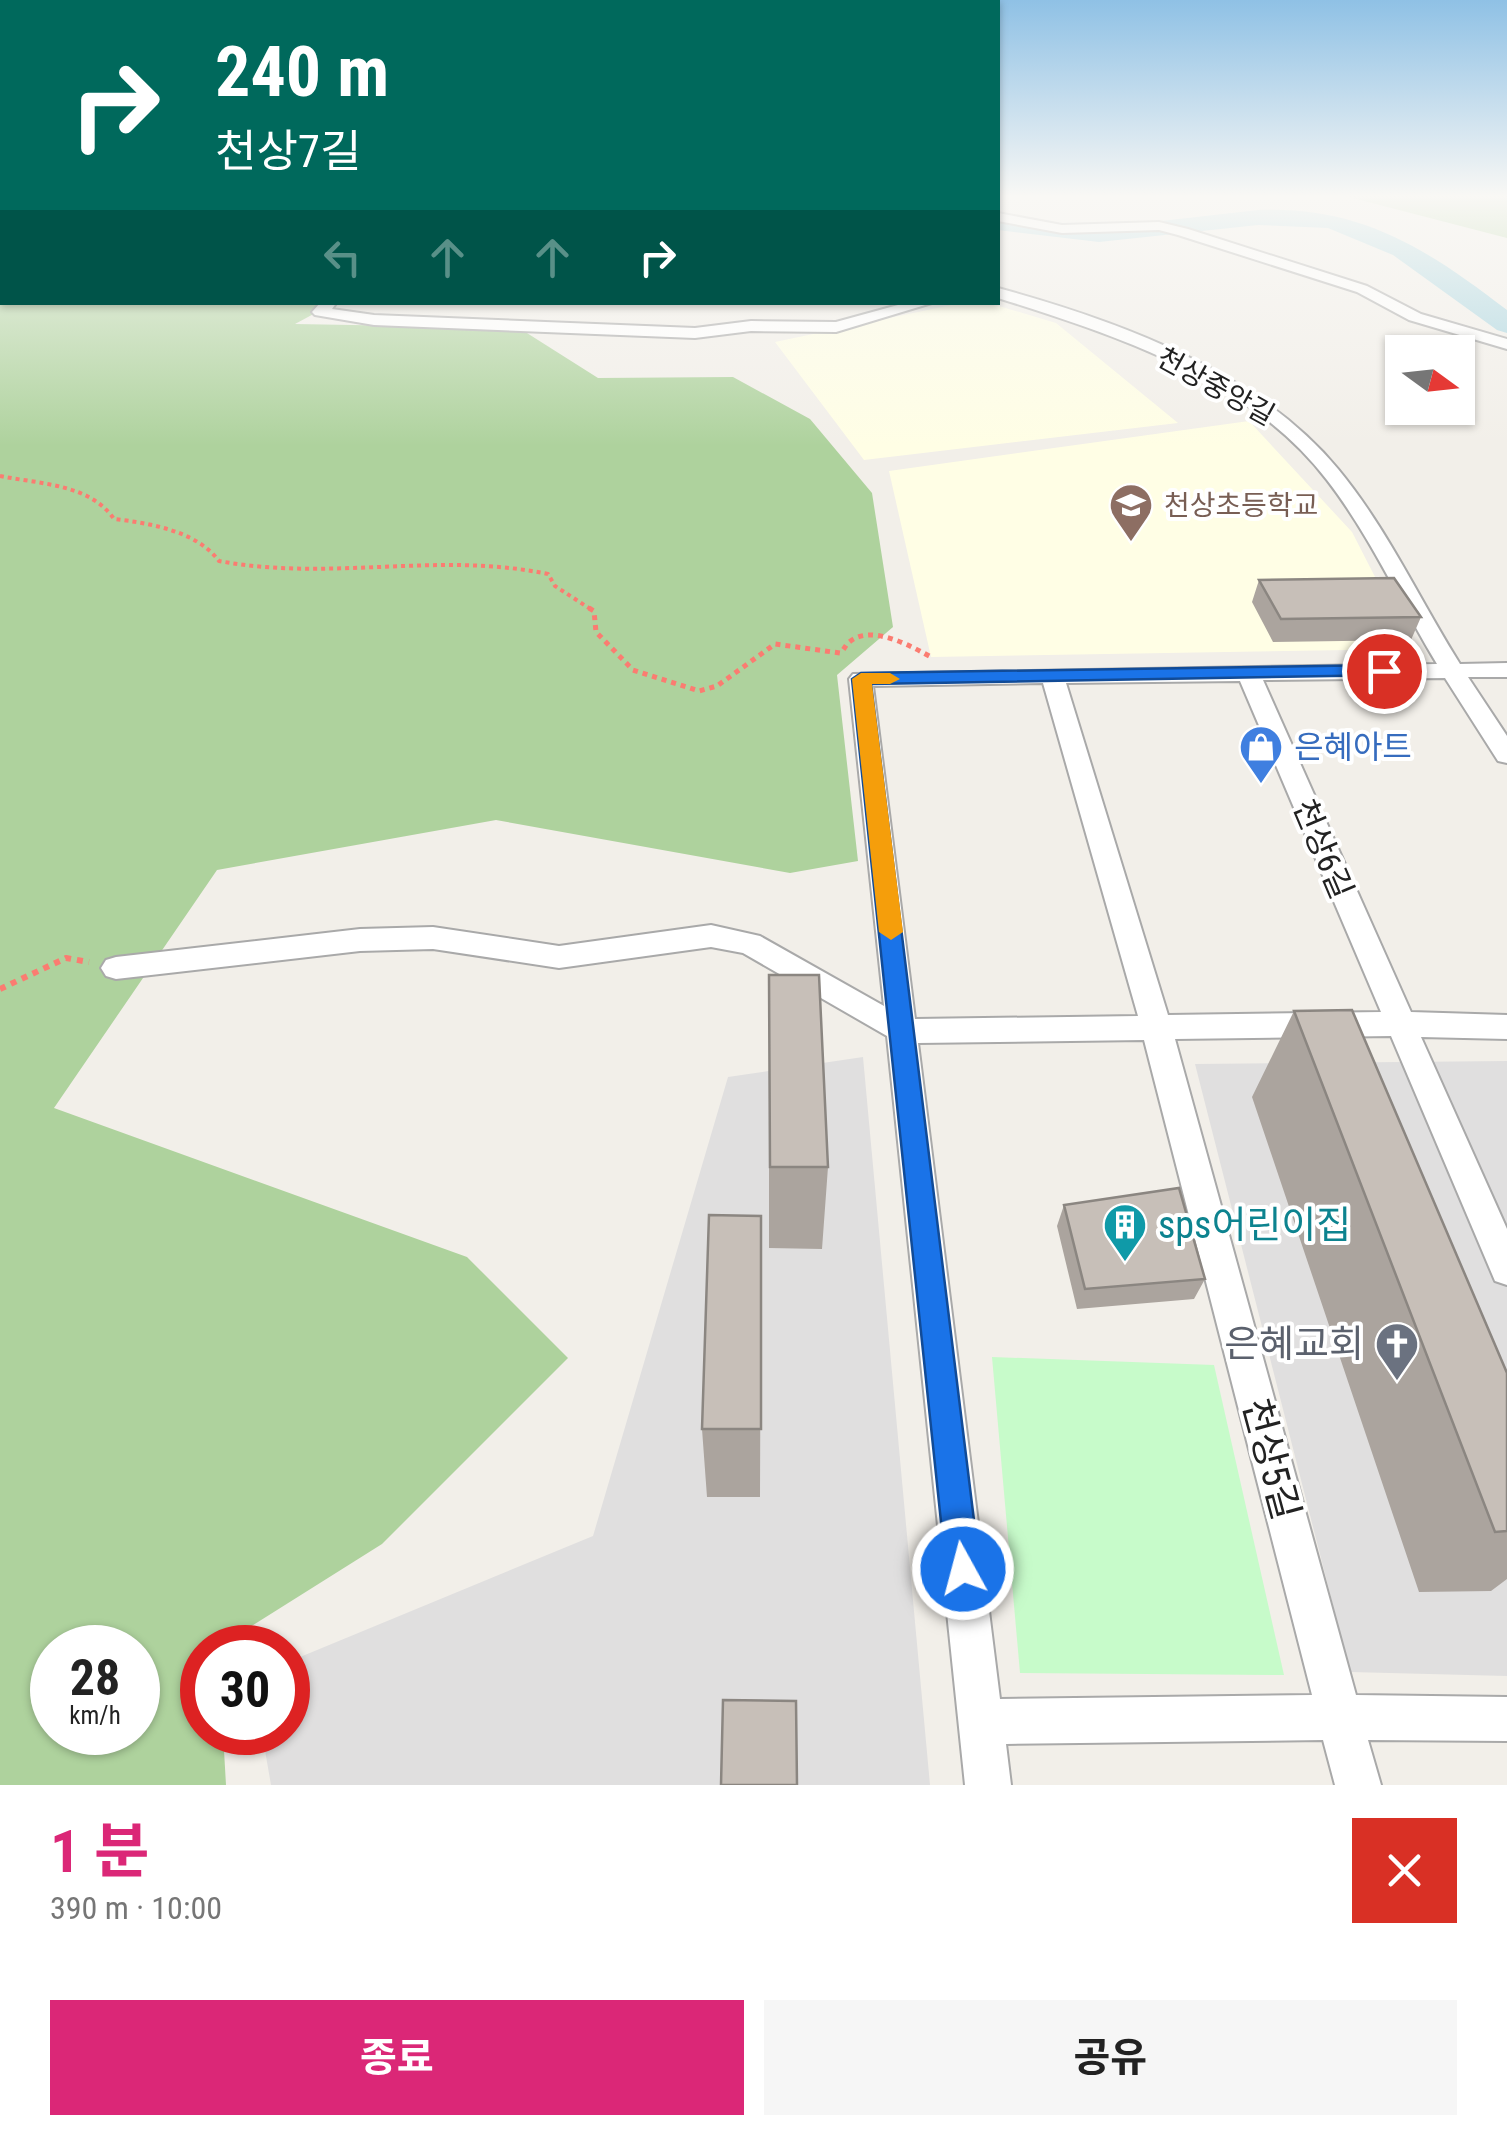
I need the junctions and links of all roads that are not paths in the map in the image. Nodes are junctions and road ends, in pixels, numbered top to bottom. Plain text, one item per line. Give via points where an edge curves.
1 (1334, 279) edge
2 (1000, 294) edge
3 (327, 305) edge
4 (916, 305) edge
5 (1507, 344) edge
6 (1452, 669) junction
7 (1507, 670) edge
8 (1249, 675) junction
9 (1054, 677) junction
10 (1507, 755) edge
11 (116, 968) dead end
12 (1397, 1024) junction
13 (1156, 1027) junction
14 (1507, 1027) edge
15 (902, 1031) junction
16 (1507, 1269) edge
17 (1340, 1717) junction
18 (1507, 1719) edge
19 (980, 1722) junction
20 (988, 1785) edge
21 (1358, 1785) edge

1 - 5 street via 1414,316
2 - 6 street, 천상중앙길 via 1127,338 1261,407 1290,429 1344,487
3 - 4 street via 320,312 360,319 696,333 836,326
6 - 7 street
6 - 8 street
6 - 10 street, 천상중앙길
8 - 9 street
8 - 12 street, 천상6길
9 - 13 street
9 - 15 street via 861,679
11 - 15 street via 360,940 433,938 559,957 711,936 750,944
12 - 13 street
12 - 14 street
12 - 16 street
13 - 15 street
13 - 17 street, 천상5길
15 - 19 street
17 - 18 street
17 - 19 street
17 - 21 street, 천상5길
19 - 20 street

